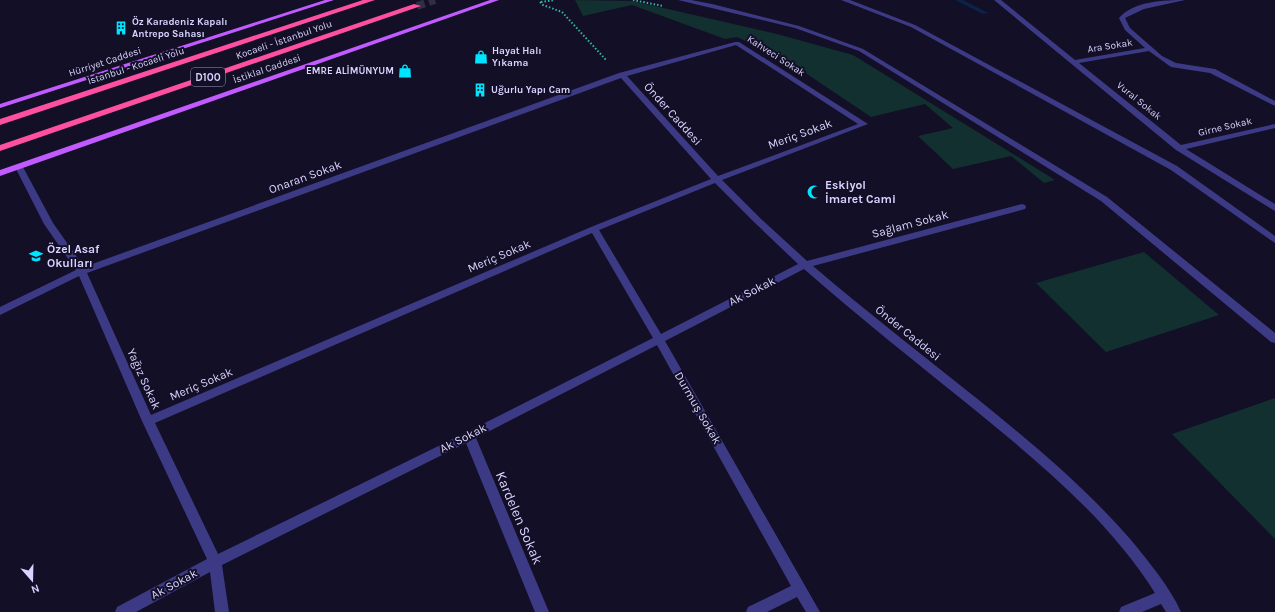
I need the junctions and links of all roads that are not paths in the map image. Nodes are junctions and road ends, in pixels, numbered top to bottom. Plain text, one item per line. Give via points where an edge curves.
1 (331, 0) edge
2 (371, 0) edge
3 (472, 0) edge
4 (496, 0) edge
5 (681, 0) edge
6 (844, 0) edge
7 (997, 0) edge
8 (1182, 0) edge
9 (417, 6) tunnel mouth
10 (461, 12) junction
11 (1150, 49) junction
12 (1073, 62) junction
13 (622, 75) junction
14 (1275, 104) edge
15 (0, 106) edge
16 (0, 122) edge
17 (864, 124) joint
18 (1275, 126) edge
19 (0, 148) edge
20 (1179, 148) junction
21 (18, 167) junction
22 (0, 174) edge
23 (715, 180) junction
24 (1022, 206) dead end
25 (1275, 208) edge
26 (594, 229) junction
27 (1275, 240) edge
28 (804, 265) junction
29 (82, 271) junction
30 (0, 311) edge
31 (1275, 339) edge
32 (659, 340) junction
33 (148, 421) junction
34 (469, 436) junction
35 (215, 562) junction
36 (800, 588) junction
37 (1164, 596) junction
38 (122, 612) edge
39 (222, 612) edge
40 (542, 612) edge
41 (752, 612) edge
42 (813, 612) edge
43 (1126, 612) edge
44 (1174, 612) edge

1 - 15 main road, Hürriyet Caddesi
2 - 16 highway, İstanbul - Kocaeli Yolu / D100
3 - 10 main road
4 - 10 main road, İstiklal Caddesi
5 - 31 street via 797,27 861,50 1104,199
6 - 27 street via 913,26 1167,164
7 - 12 street, Vural Sokak
8 - 11 street via 1139,9 1122,18 1127,30
9 - 19 highway, Kocaeli - İstanbul Yolu / D100
10 - 21 main road, İstiklal Caddesi
11 - 12 street, Ara Sokak
11 - 14 street via 1174,65 1212,71
12 - 20 street, Vural Sokak
13 - 17 street, Kahveci Sokak via 737,43
13 - 23 street, Önder Caddesi
13 - 29 street, Onaran Sokak
17 - 23 street, Meriç Sokak
18 - 20 street, Girne Sokak
20 - 25 street, Vural Sokak
21 - 22 main road, İstiklal Caddesi
21 - 29 street, Yağız Sokak via 49,224
23 - 26 street, Meriç Sokak
23 - 28 street, Önder Caddesi
24 - 28 street, Sağlam Sokak
26 - 32 street, Durmuş Sokak
26 - 33 street, Meriç Sokak
28 - 32 street, Ak Sokak
28 - 37 street, Önder Caddesi via 1034,452 1076,490 1110,524 1144,565
29 - 30 street, Onaran Sokak
29 - 33 street, Yağız Sokak
32 - 34 street, Ak Sokak
32 - 36 street, Durmuş Sokak
33 - 35 street, Yağız Sokak
34 - 35 street, Ak Sokak
34 - 40 street, Kardelen Sokak
35 - 38 street, Ak Sokak
35 - 39 street, Yağız Sokak
36 - 41 street
36 - 42 street, Durmuş Sokak
37 - 43 street
37 - 44 street, Önder Caddesi

